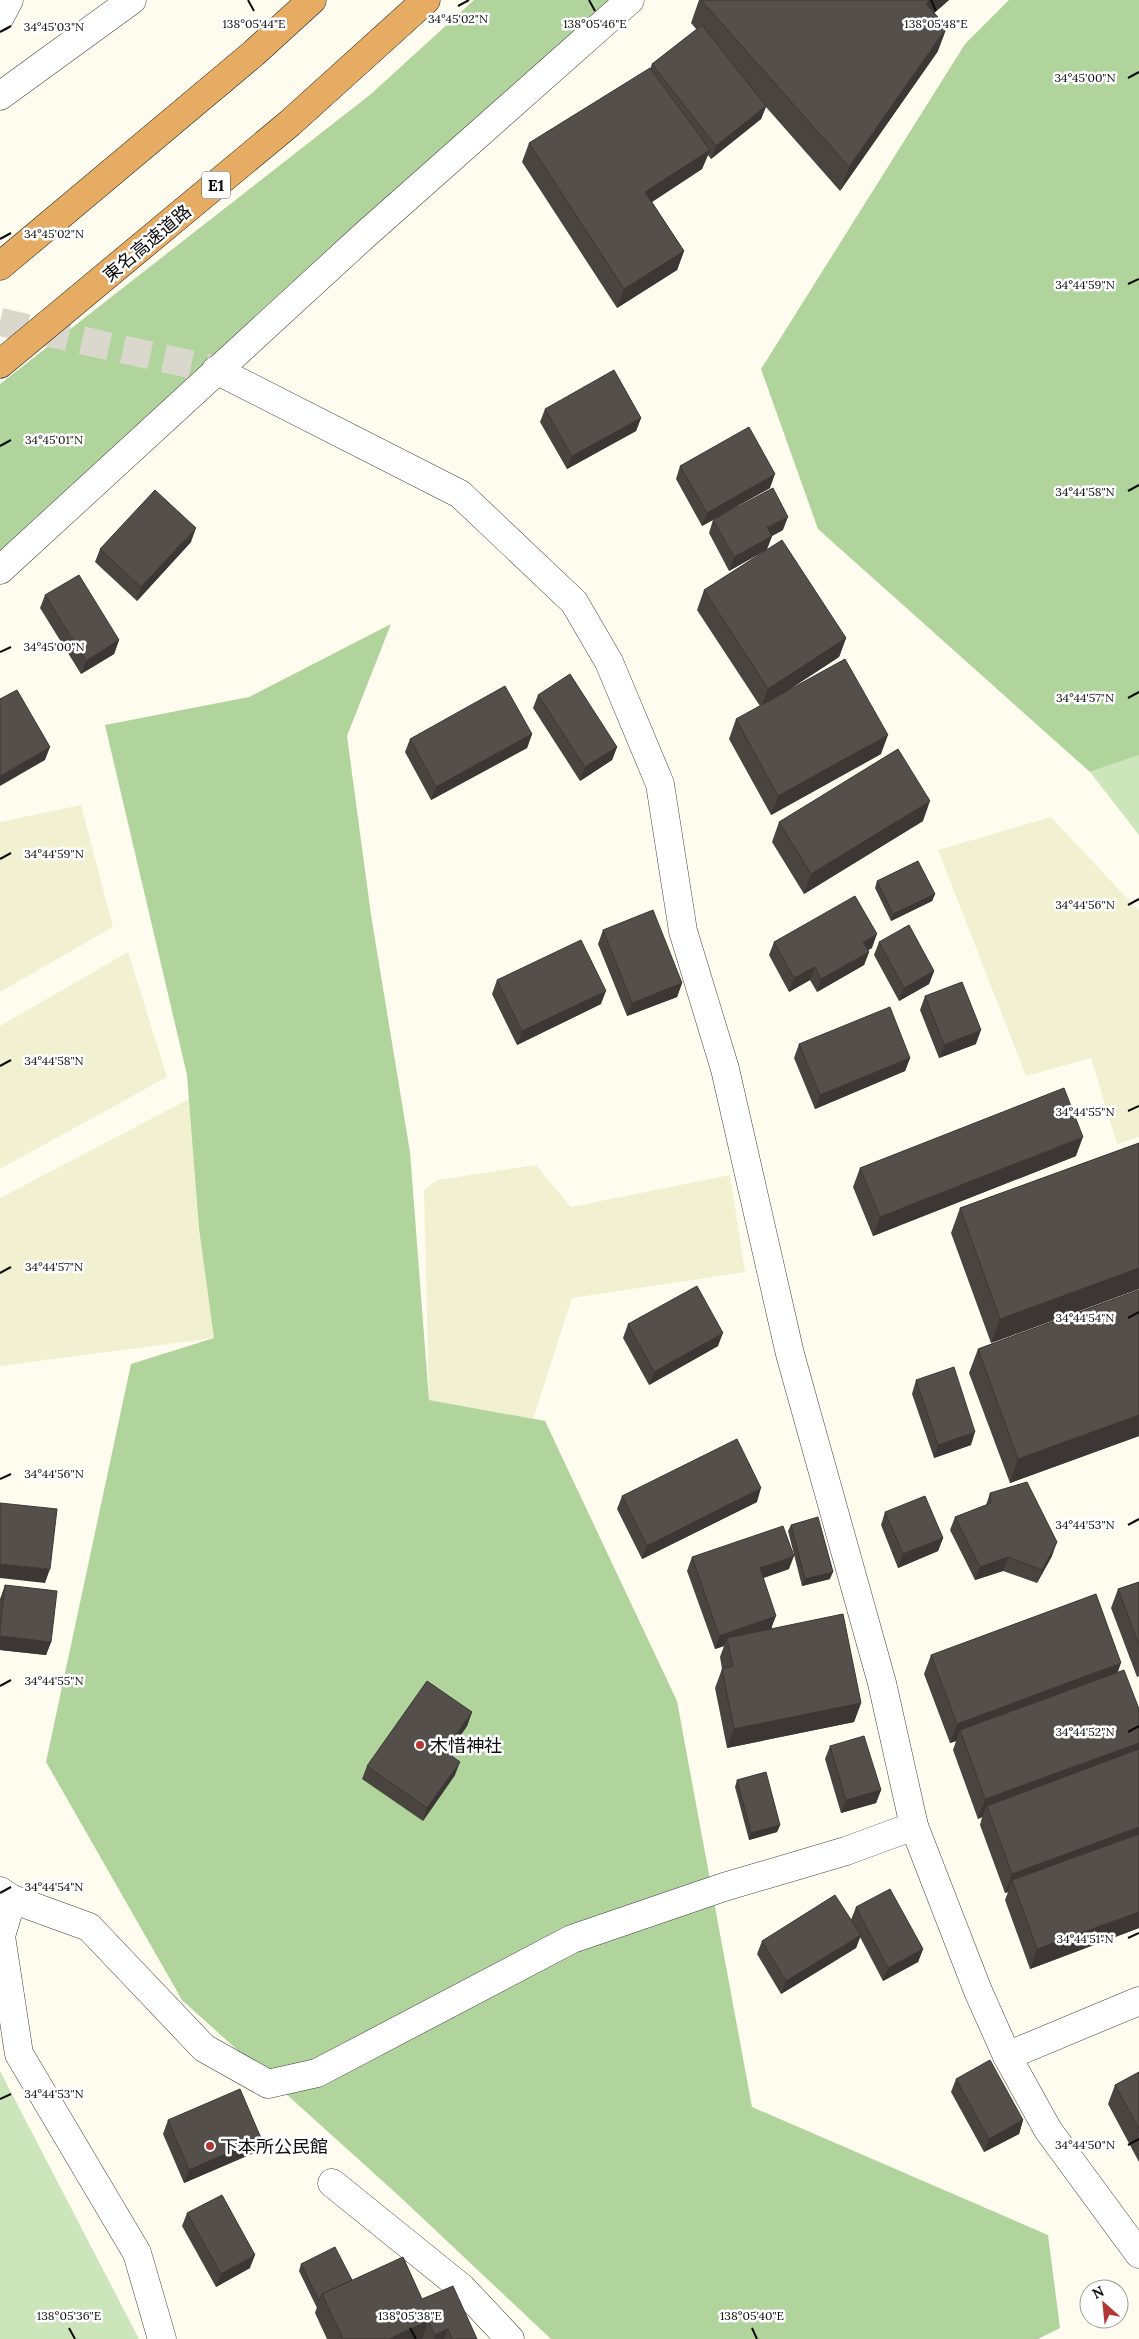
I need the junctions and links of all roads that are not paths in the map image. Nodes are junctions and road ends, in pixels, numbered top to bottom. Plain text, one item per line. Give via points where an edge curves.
1 (9, 0) edge
2 (132, 0) edge
3 (312, 0) edge
4 (426, 0) edge
5 (630, 0) edge
6 (0, 17) edge
7 (1, 87) edge
8 (0, 266) edge
9 (0, 364) edge
10 (216, 370) junction
11 (0, 570) edge
12 (914, 1826) junction
13 (6, 1895) edge
14 (1139, 2001) edge
15 (1007, 2056) junction
16 (332, 2183) dead end
17 (1139, 2254) edge
18 (162, 2339) edge
19 (510, 2339) edge

1 - 6 street
2 - 7 street
3 - 8 highway via 254,53
4 - 9 highway, 東名高速道路 / E1 via 290,123
5 - 10 street
10 - 11 street
10 - 12 street via 460,494 574,602 609,662 660,784 683,931 725,1069 790,1354 882,1683
12 - 13 street via 572,1939 317,2073 268,2084 204,2048 89,1927
12 - 15 street via 978,1991
13 - 18 street via 0,1936 19,2054 137,2253
14 - 15 street
15 - 17 street via 1048,2130
16 - 19 street via 462,2288

